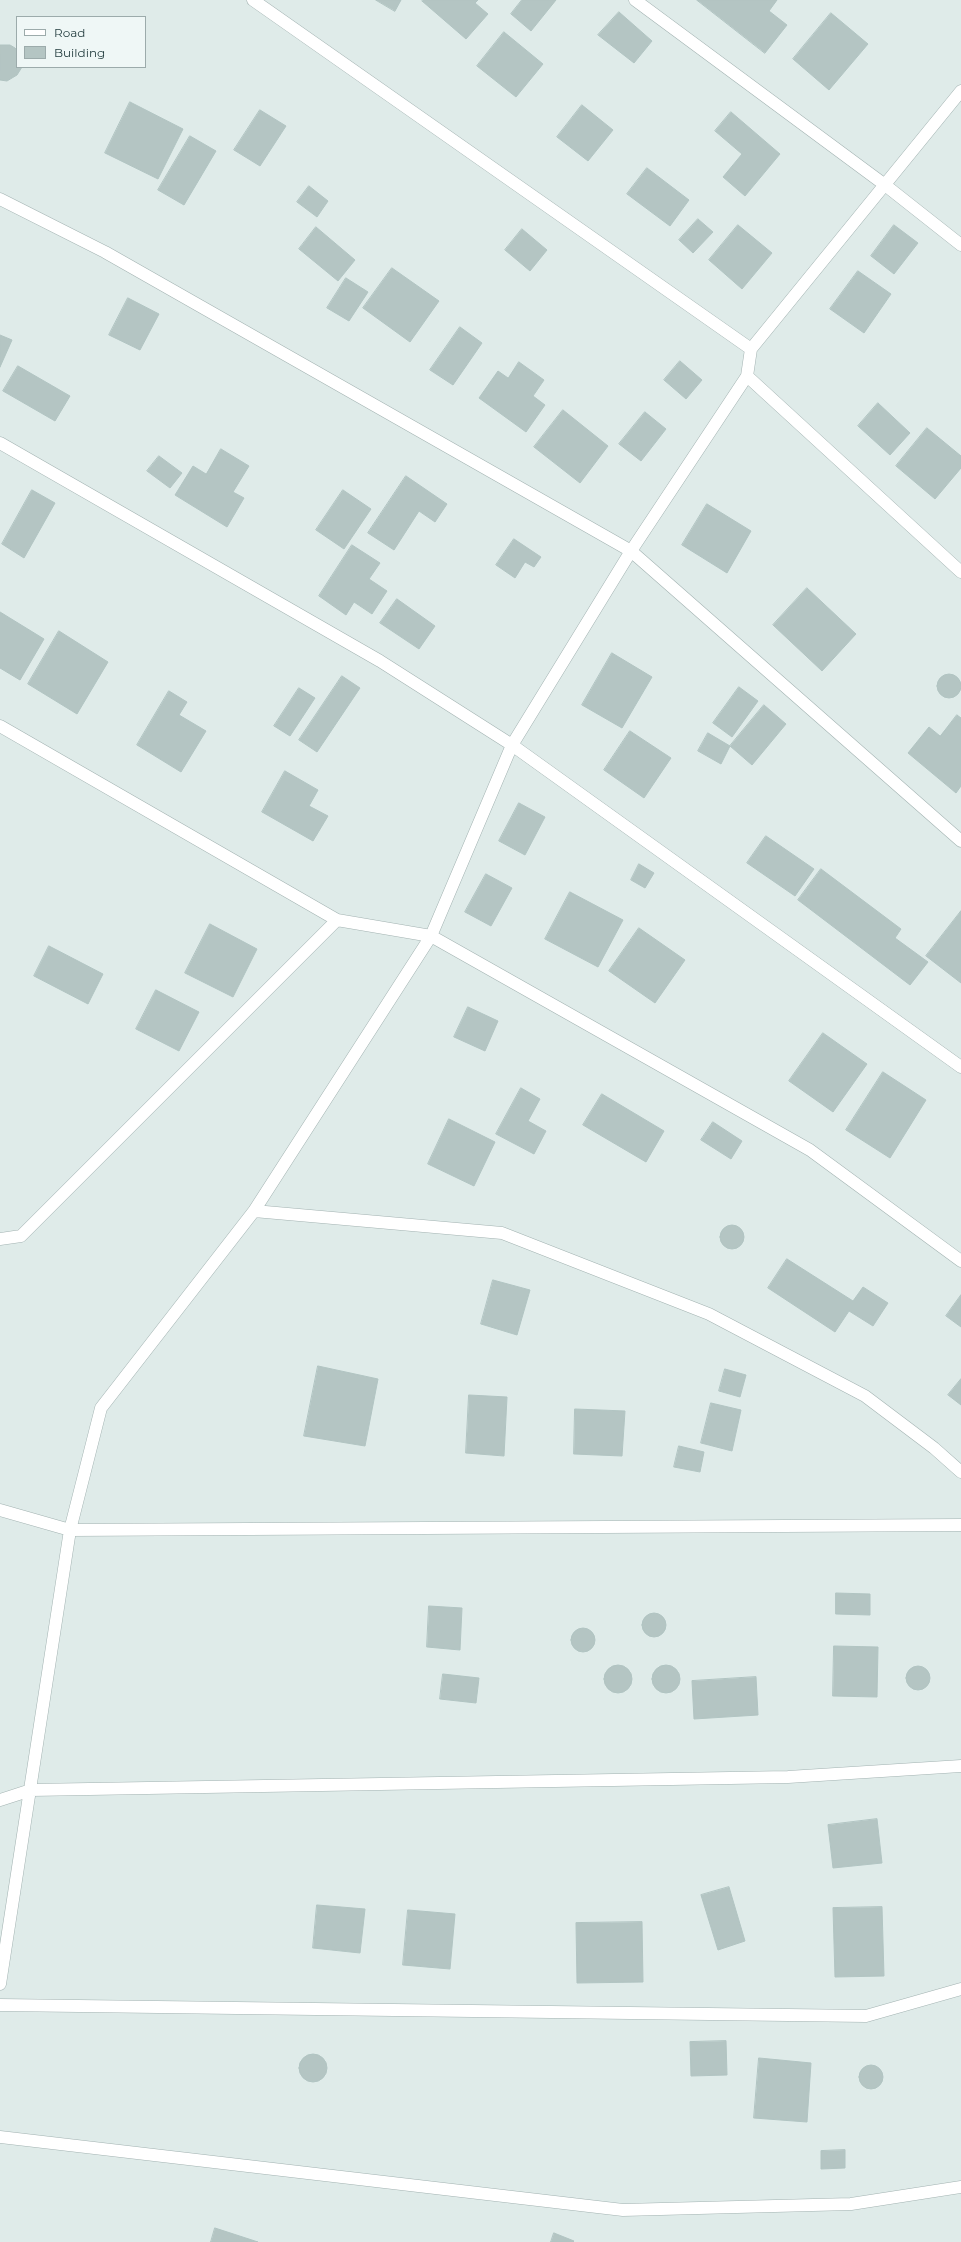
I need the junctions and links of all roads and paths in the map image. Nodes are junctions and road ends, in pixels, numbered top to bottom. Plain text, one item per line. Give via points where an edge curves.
1 (254, 0) edge
2 (635, 0) edge
3 (961, 90) edge
4 (884, 185) junction
5 (0, 198) edge
6 (961, 245) edge
7 (751, 349) junction
8 (747, 376) junction
9 (0, 442) edge
10 (631, 551) junction
11 (961, 572) edge
12 (0, 726) edge
13 (512, 745) junction
14 (961, 841) edge
15 (337, 920) junction
16 (431, 936) junction
17 (961, 1067) edge
18 (254, 1211) junction
19 (0, 1239) edge
20 (961, 1262) edge
21 (961, 1472) edge
22 (0, 1510) edge
23 (961, 1525) edge
24 (70, 1530) junction
25 (961, 1766) edge
26 (31, 1790) junction
27 (0, 1800) edge
28 (0, 1984) edge
29 (961, 1989) edge
30 (0, 2005) edge
31 (0, 2137) edge
32 (961, 2187) edge

1 - 7 street
2 - 4 street
3 - 4 street
4 - 6 street
4 - 7 street
5 - 10 street via 105,252
7 - 8 street
8 - 10 street
8 - 11 street
9 - 13 street via 380,661
10 - 13 street
10 - 14 street
12 - 15 street
13 - 16 street
13 - 17 street
15 - 16 street
15 - 19 street via 21,1236
16 - 18 street
16 - 20 street via 810,1150
18 - 21 street via 502,1233 709,1314 865,1396 934,1448
18 - 24 street via 101,1408
22 - 24 street
23 - 24 street
24 - 26 street
25 - 26 street via 788,1777
26 - 27 street
26 - 28 street
29 - 30 street via 866,2016
31 - 32 street via 624,2210 851,2204

